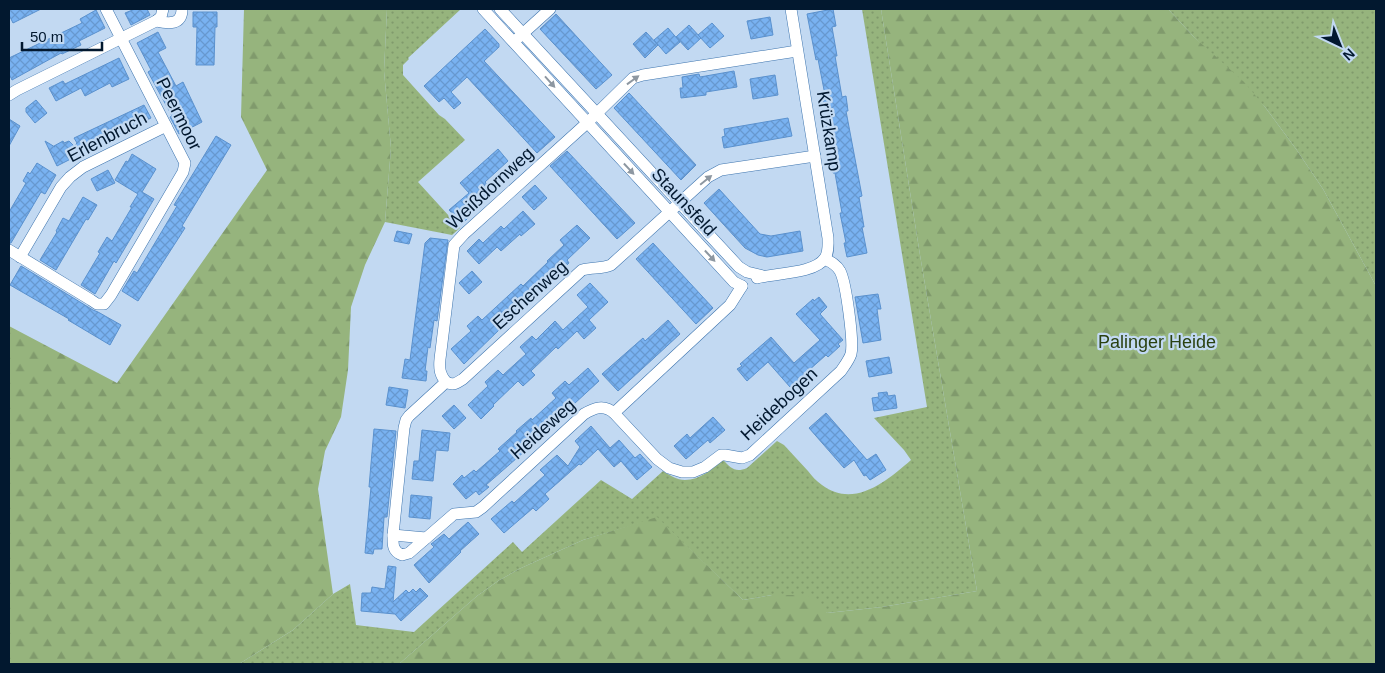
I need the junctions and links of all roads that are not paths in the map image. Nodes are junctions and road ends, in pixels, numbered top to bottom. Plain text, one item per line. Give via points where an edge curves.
1 (106, 9) edge
2 (162, 9) edge
3 (182, 9) edge
4 (483, 9) edge
5 (500, 9) edge
6 (550, 9) edge
7 (791, 9) edge
8 (156, 21) junction
9 (523, 34) junction
10 (121, 39) junction
11 (514, 42) junction
12 (798, 51) junction
13 (9, 95) edge
14 (597, 113) junction
15 (587, 123) junction
16 (166, 126) junction
17 (815, 156) junction
18 (680, 203) junction
19 (669, 212) junction
20 (9, 250) edge
21 (20, 257) junction
22 (825, 259) junction
23 (764, 276) junction
24 (742, 286) junction
25 (446, 382) junction
26 (614, 413) junction
27 (393, 535) junction
28 (426, 538) junction

1 - 10 street, Peermoor
2 - 8 street via 161,17
3 - 8 street via 177,22
4 - 11 street, Staunsfeld
5 - 9 street, Staunsfeld
6 - 9 street
7 - 12 street, Krüzkamp
8 - 10 street
9 - 11 street
9 - 14 street, Staunsfeld
10 - 13 street
10 - 16 street, Peermoor
11 -> 15 street, Staunsfeld
14 -> 12 street via 638,76
12 - 17 street, Krüzkamp
14 - 15 street
14 - 18 street, Staunsfeld
15 -> 19 street, Staunsfeld
15 - 25 street, Weißdornweg via 454,245 439,369
16 - 21 street, Erlenbruch via 70,176
16 - 21 street, Peermoor via 185,163 183,172 104,304 97,304
18 -> 17 street, Eschenweg via 708,177 721,170
17 - 22 street, Krüzkamp via 828,238
18 - 19 street, Eschenweg
18 - 23 street, Staunsfeld via 739,267
19 -> 24 street, Staunsfeld via 734,282
19 - 25 street, Eschenweg via 610,267 582,270 463,379 456,384
20 - 21 street
22 - 23 street, Staunsfeld via 810,268
22 - 26 street, Heidebogen via 841,272 852,338 848,362 750,455 742,458 721,456 693,472 669,468
23 - 24 street, Staunsfeld
24 - 26 street via 730,305
25 - 27 street, Eschenweg via 406,420
26 - 28 street, Heideweg via 601,407 584,414 483,507 476,512 454,514
27 - 28 street
27 - 28 street, Heideweg via 395,551 402,555 412,551

